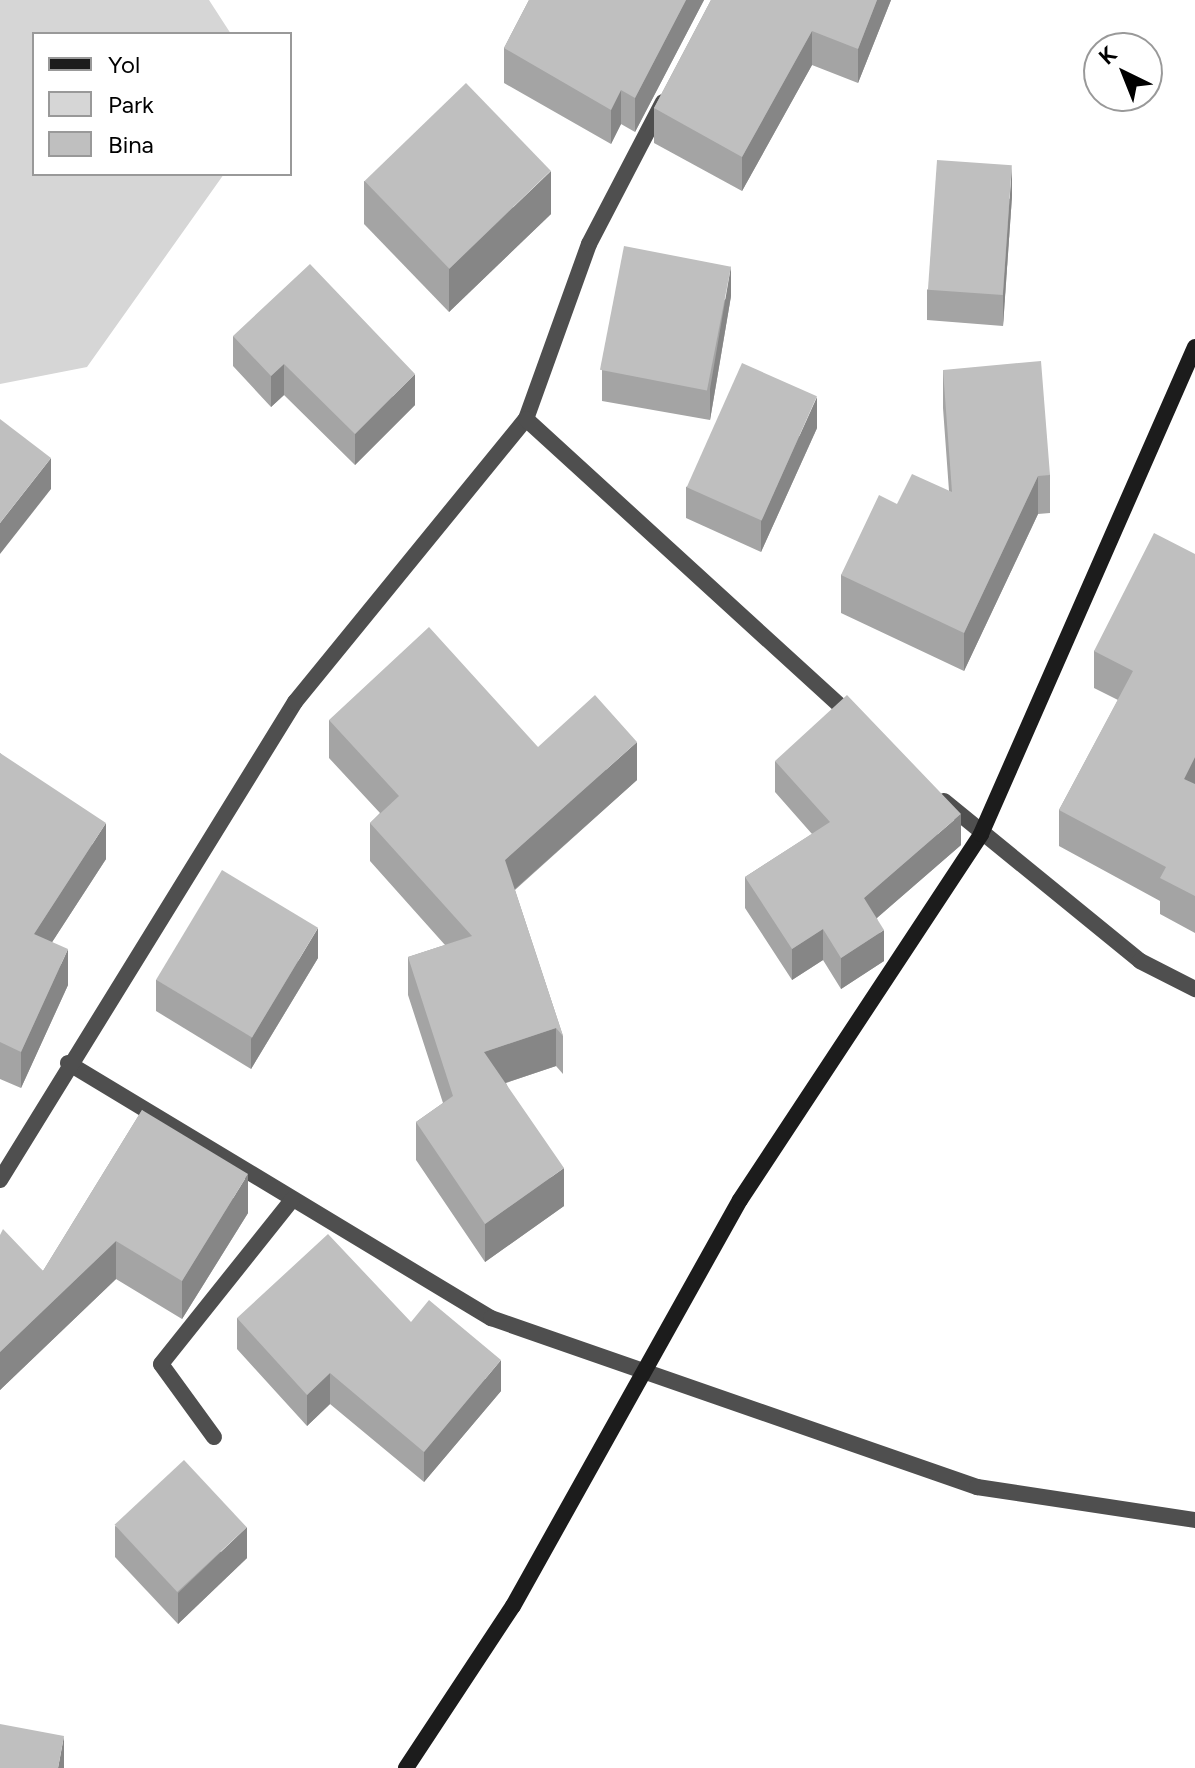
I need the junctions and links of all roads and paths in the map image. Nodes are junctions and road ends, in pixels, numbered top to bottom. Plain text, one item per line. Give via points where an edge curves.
1 (674, 81) edge
2 (1195, 347) edge
3 (526, 419) junction
4 (865, 729) edge
5 (934, 792) edge
6 (981, 834) junction
7 (1195, 989) edge
8 (68, 1063) junction
9 (0, 1180) edge
10 (292, 1200) junction
11 (643, 1374) junction
12 (214, 1437) dead end
13 (1195, 1520) edge
14 (406, 1768) edge

1 - 3 street via 589,244
2 - 6 street
3 - 4 street
3 - 8 street via 295,702
5 - 6 street
6 - 7 street via 1140,961
6 - 11 street via 740,1200
8 - 9 street
8 - 10 street
10 - 11 street via 491,1318
10 - 12 street via 161,1364
11 - 13 street via 977,1487
11 - 14 street via 513,1606

